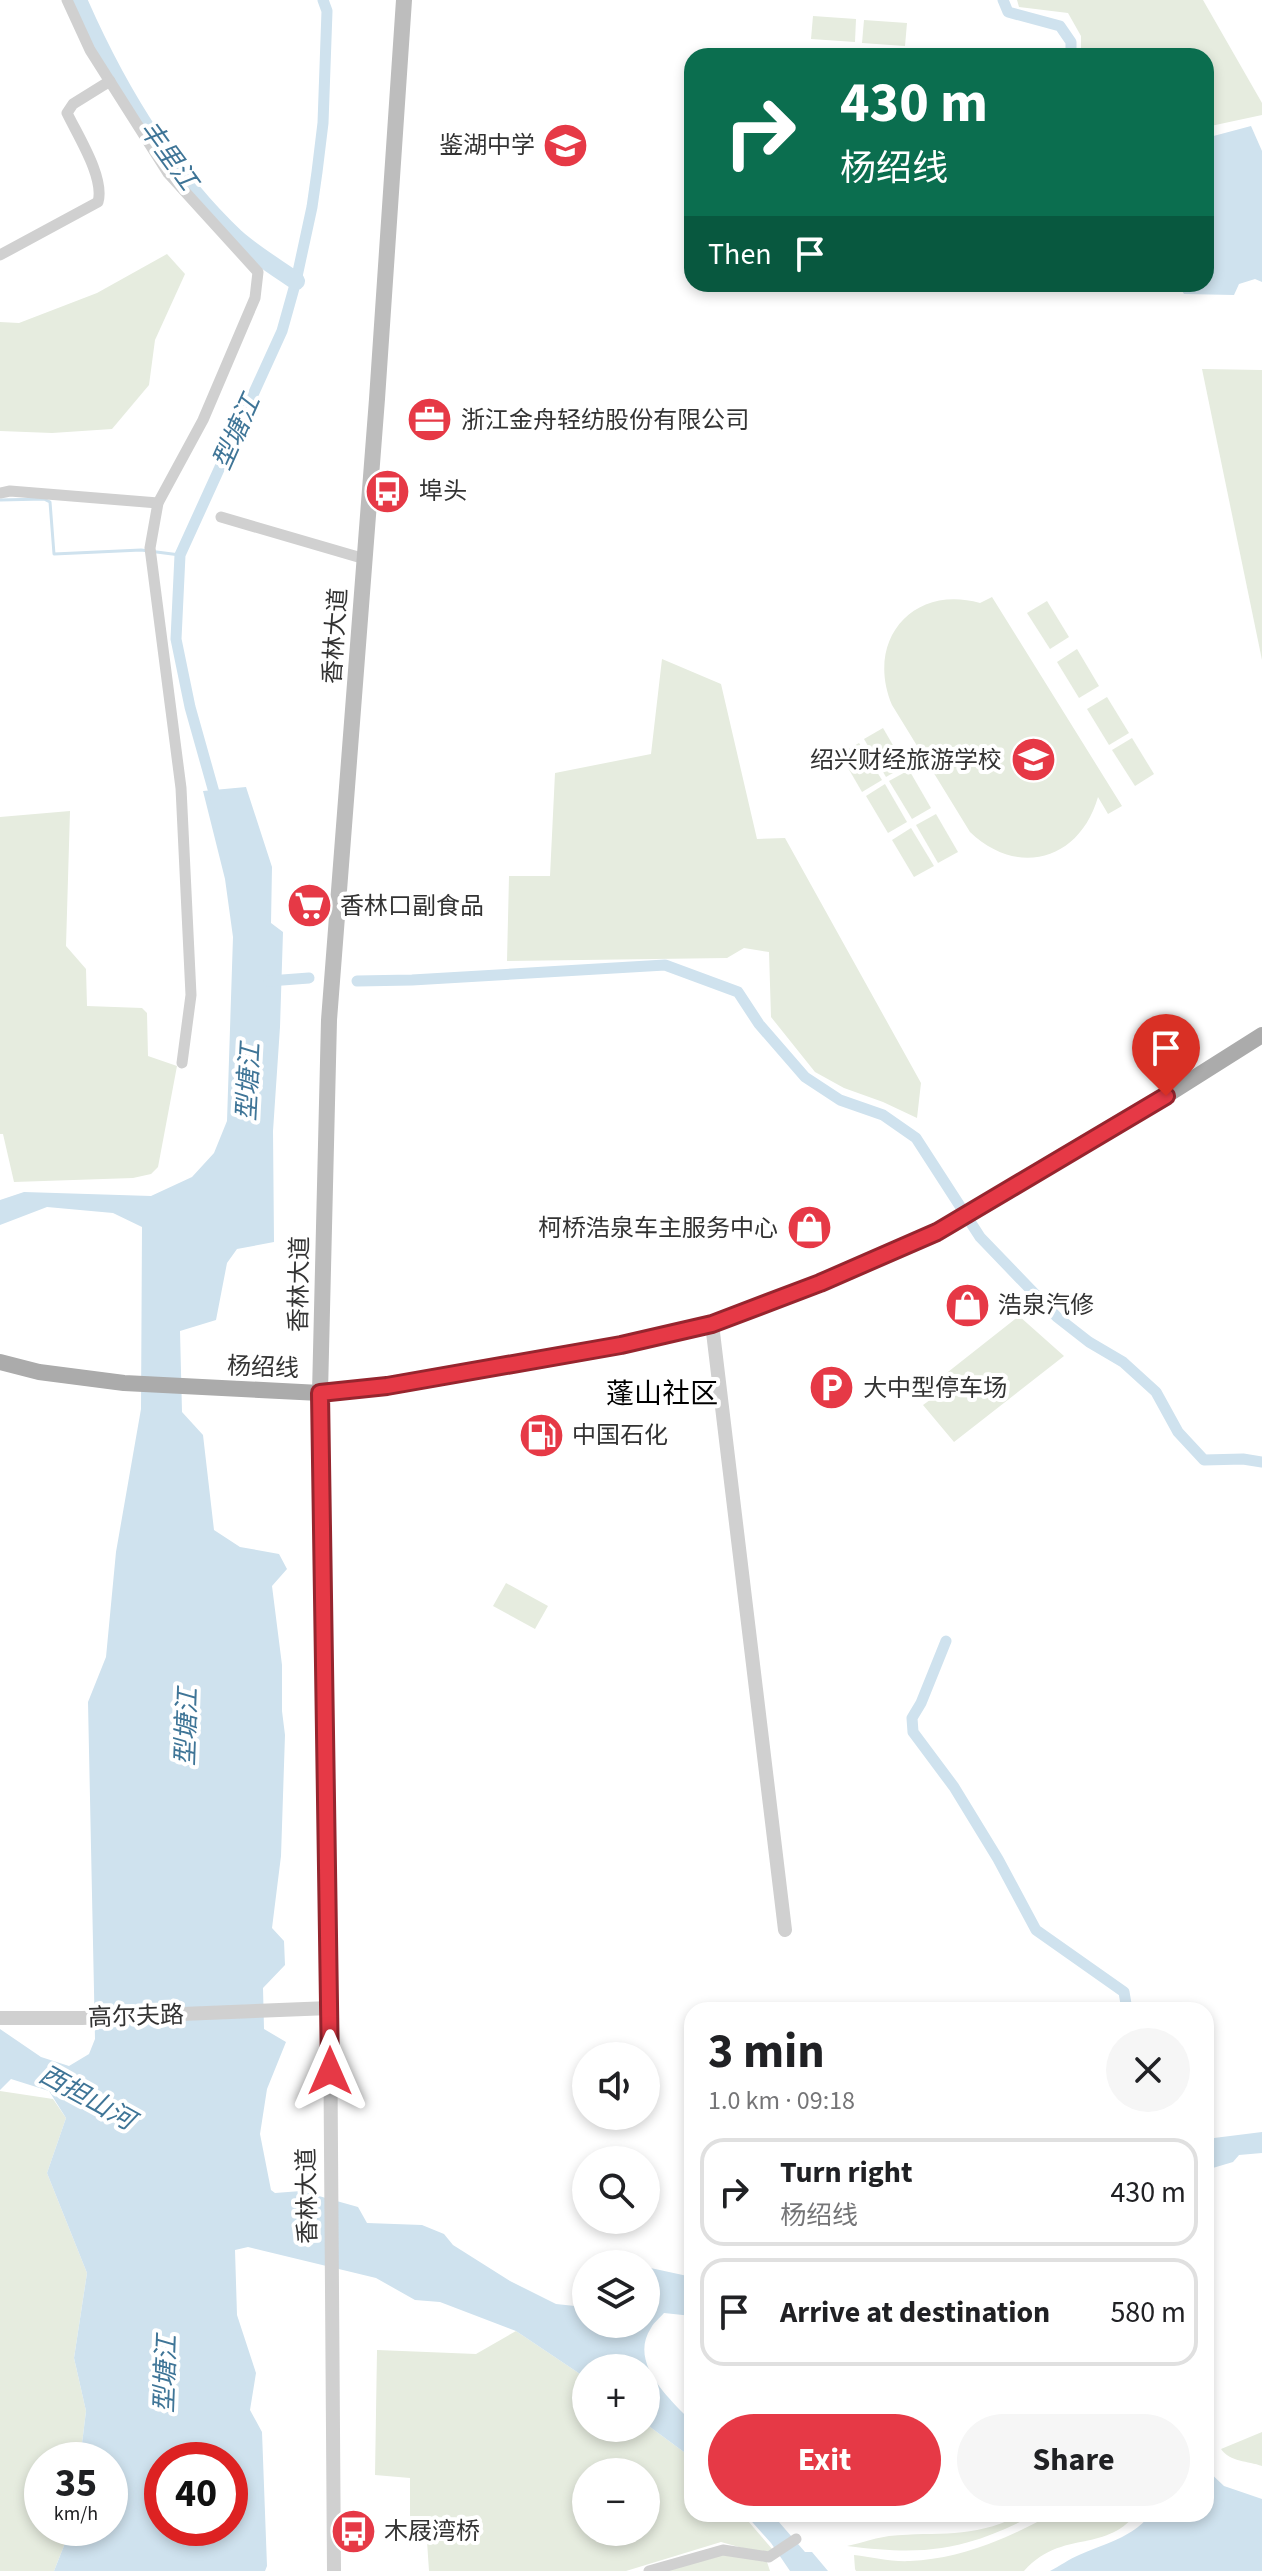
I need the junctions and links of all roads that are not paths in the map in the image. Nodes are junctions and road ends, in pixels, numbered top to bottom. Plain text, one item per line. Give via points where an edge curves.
1 (67, 0) edge
2 (404, 0) edge
3 (110, 81) junction
4 (0, 255) edge
5 (0, 493) edge
6 (158, 503) junction
7 (221, 517) dead end
8 (365, 559) junction
9 (1262, 1035) edge
10 (182, 1063) dead end
11 (712, 1324) junction
12 (0, 1362) edge
13 (320, 1393) junction
14 (785, 1930) dead end
15 (330, 2008) junction
16 (0, 2018) edge
17 (796, 2539) dead end
18 (334, 2571) edge
19 (649, 2571) edge

1 - 3 street
2 - 8 main road, 香林大道
3 - 4 street via 67,113 97,179 98,202
3 - 6 street via 168,173 258,272 255,298 203,420
5 - 6 street
6 - 10 street via 150,551 181,788 191,995
7 - 8 street
8 - 13 main road, 香林大道 via 329,1020
9 - 11 main road, 杨绍线 via 937,1232
11 - 13 main road, 杨绍线 via 621,1345
11 - 14 street
12 - 13 main road, 杨绍线 via 124,1383
13 - 15 street, 香林大道
15 - 16 street, 高尔夫路
15 - 18 street, 香林大道
17 - 19 street via 769,2557 723,2550

